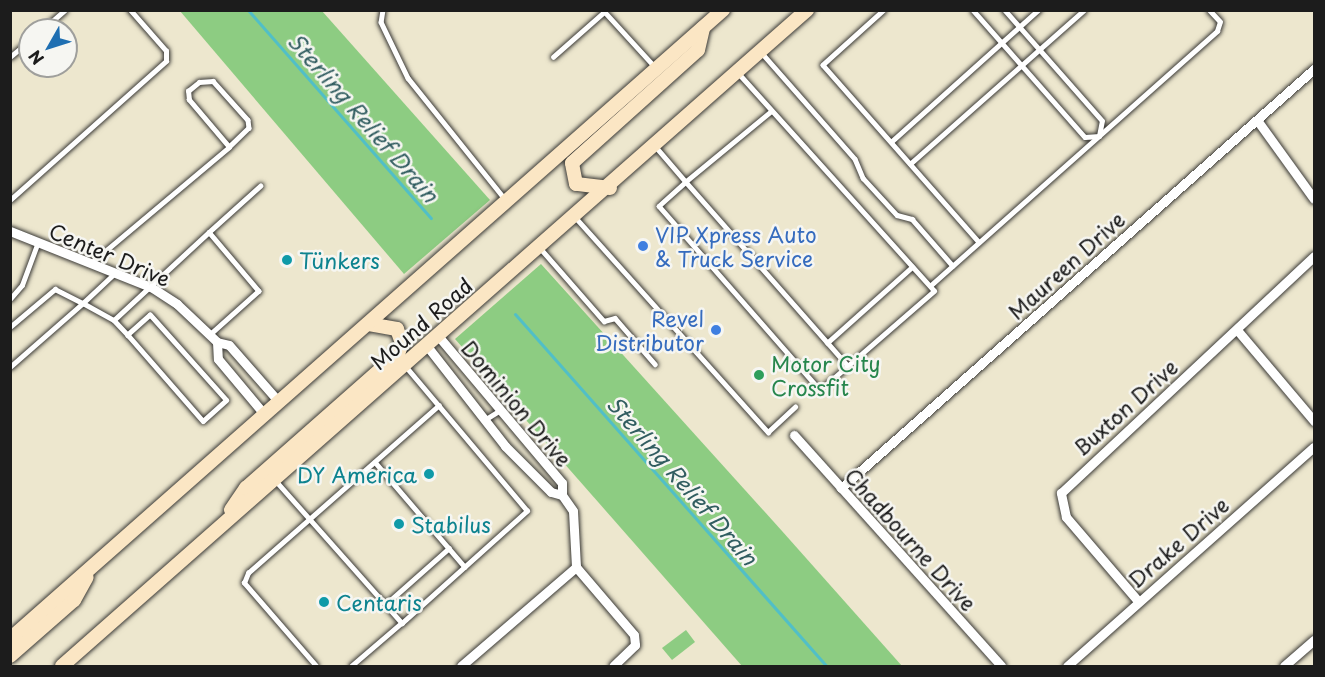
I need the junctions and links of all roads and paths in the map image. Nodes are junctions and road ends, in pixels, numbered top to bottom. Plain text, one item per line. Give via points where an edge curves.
1 (130, 10) edge
2 (383, 10) edge
3 (723, 10) edge
4 (807, 10) edge
5 (884, 10) edge
6 (973, 10) edge
7 (1004, 10) edge
8 (1038, 10) edge
9 (1084, 10) edge
10 (1209, 10) edge
11 (604, 11) edge
12 (703, 28) junction
13 (1019, 28) junction
14 (1002, 43) junction
15 (1039, 50) junction
16 (761, 52) junction
17 (553, 57) dead end
18 (1022, 66) junction
19 (657, 69) junction
20 (1314, 69) edge
21 (738, 73) junction
22 (772, 111) junction
23 (1257, 120) junction
24 (1099, 136) junction
25 (891, 142) junction
26 (228, 147) junction
27 (656, 147) junction
28 (910, 164) junction
29 (686, 182) junction
30 (260, 186) dead end
31 (610, 189) junction
32 (1314, 199) edge
33 (10, 200) edge
34 (509, 204) junction
35 (576, 218) junction
36 (10, 231) edge
37 (209, 232) junction
38 (38, 242) junction
39 (979, 242) junction
40 (541, 249) junction
41 (1314, 256) edge
42 (91, 263) junction
43 (953, 266) junction
44 (912, 267) junction
45 (115, 272) junction
46 (930, 286) junction
47 (151, 287) junction
48 (10, 299) edge
49 (83, 303) junction
50 (114, 320) junction
51 (370, 324) junction
52 (10, 327) edge
53 (1238, 331) junction
54 (128, 335) junction
55 (213, 339) junction
56 (433, 341) junction
57 (827, 343) junction
58 (400, 361) junction
59 (655, 364) dead end
60 (848, 366) junction
61 (10, 367) edge
62 (279, 402) junction
63 (439, 405) junction
64 (795, 407) dead end
65 (499, 411) junction
66 (264, 414) junction
67 (486, 419) junction
68 (1314, 421) edge
69 (794, 435) dead end
70 (1314, 447) edge
71 (375, 462) junction
72 (270, 475) junction
73 (841, 488) junction
74 (562, 495) junction
75 (309, 516) junction
76 (448, 548) junction
77 (93, 567) junction
78 (465, 567) junction
79 (576, 567) junction
80 (1138, 601) junction
81 (386, 604) junction
82 (402, 623) junction
83 (10, 639) edge
84 (1314, 640) edge
85 (10, 656) edge
86 (62, 666) edge
87 (316, 666) edge
88 (352, 666) edge
89 (461, 666) edge
90 (614, 666) edge
91 (1000, 666) edge
92 (1067, 666) edge
93 (1284, 666) edge

1 - 33 lane via 166,51 166,61
2 - 34 lane via 381,22 408,78
3 - 12 main road, Mound Road
4 - 16 main road, Mound Road
5 - 25 lane via 823,65
6 - 14 lane
7 - 13 lane
8 - 13 lane
9 - 15 lane
10 - 24 lane via 1220,22 1217,31
11 - 17 lane
11 - 19 lane
12 - 19 main road, Mound Road
12 - 31 main road via 698,50 572,163 576,184
13 - 14 lane
13 - 15 lane
14 - 18 lane
14 - 25 lane
15 - 18 lane
15 - 24 lane via 1102,121
16 - 21 main road, Mound Road
16 - 43 lane via 855,159 870,185 897,215 912,219
18 - 24 lane via 1084,137
18 - 28 lane
19 - 34 main road, Mound Road
20 - 23 street, Maureen Drive
21 - 22 lane
21 - 27 main road, Mound Road
22 - 29 lane
22 - 44 lane
23 - 32 street
23 - 73 street, Maureen Drive
24 - 39 lane
25 - 28 lane
26 - 26 lane via 189,100 188,91 199,82 213,81 248,120 249,128
26 - 42 lane
27 - 29 lane
27 - 31 main road, Mound Road
28 - 39 lane
29 - 57 lane
29 - 60 lane via 659,206 820,390
30 - 37 lane
31 - 35 main road, Mound Road
34 - 51 main road, Mound Road
35 - 40 main road, Mound Road
35 - 64 lane via 768,432
36 - 38 street, Center Drive
37 - 47 lane
37 - 55 lane via 259,291
38 - 42 street, Center Drive
38 - 48 lane via 22,285
39 - 43 lane
40 - 56 main road, Mound Road
40 - 59 lane via 604,321 615,318
41 - 53 street, Buxton Drive
42 - 45 street, Center Drive
43 - 46 lane
44 - 46 lane
44 - 57 lane
45 - 47 street, Center Drive
45 - 49 lane
46 - 60 lane via 934,291
47 - 50 lane
47 - 55 street, Center Drive
49 - 50 lane
49 - 52 lane via 55,288
49 - 61 lane
50 - 54 lane
51 - 58 main road via 397,329 402,343
51 - 62 main road, Mound Road
53 - 68 street
53 - 80 street, Buxton Drive via 1061,493 1066,517
54 - 54 lane via 203,421 226,400 150,315
55 - 62 street, Center Drive via 229,345
55 - 66 street via 218,359
56 - 58 main road, Mound Road
56 - 65 street, Dominion Drive
56 - 67 street, Dominion Drive
57 - 60 lane
58 - 63 lane
58 - 72 main road, Mound Road
62 - 66 main road, Mound Road
63 - 71 lane
63 - 78 lane via 527,511
65 - 67 lane
65 - 74 street, Dominion Drive via 562,483
66 - 77 main road, Mound Road
67 - 74 street, Dominion Drive via 551,492
69 - 73 street, Chadbourne Drive
70 - 80 street, Drake Drive
71 - 75 lane
71 - 76 lane
72 - 75 lane
72 - 86 main road, Mound Road via 220,527
73 - 91 street, Chadbourne Drive
74 - 79 street, Dominion Drive via 573,511
75 - 81 lane
75 - 87 lane via 244,583
76 - 78 lane
76 - 81 lane
77 - 83 main road, Mound Road
77 - 85 main road via 74,600
78 - 82 lane
79 - 89 street
79 - 90 street via 634,635 635,645
80 - 92 street, Drake Drive
81 - 82 lane
82 - 88 lane
84 - 93 street

